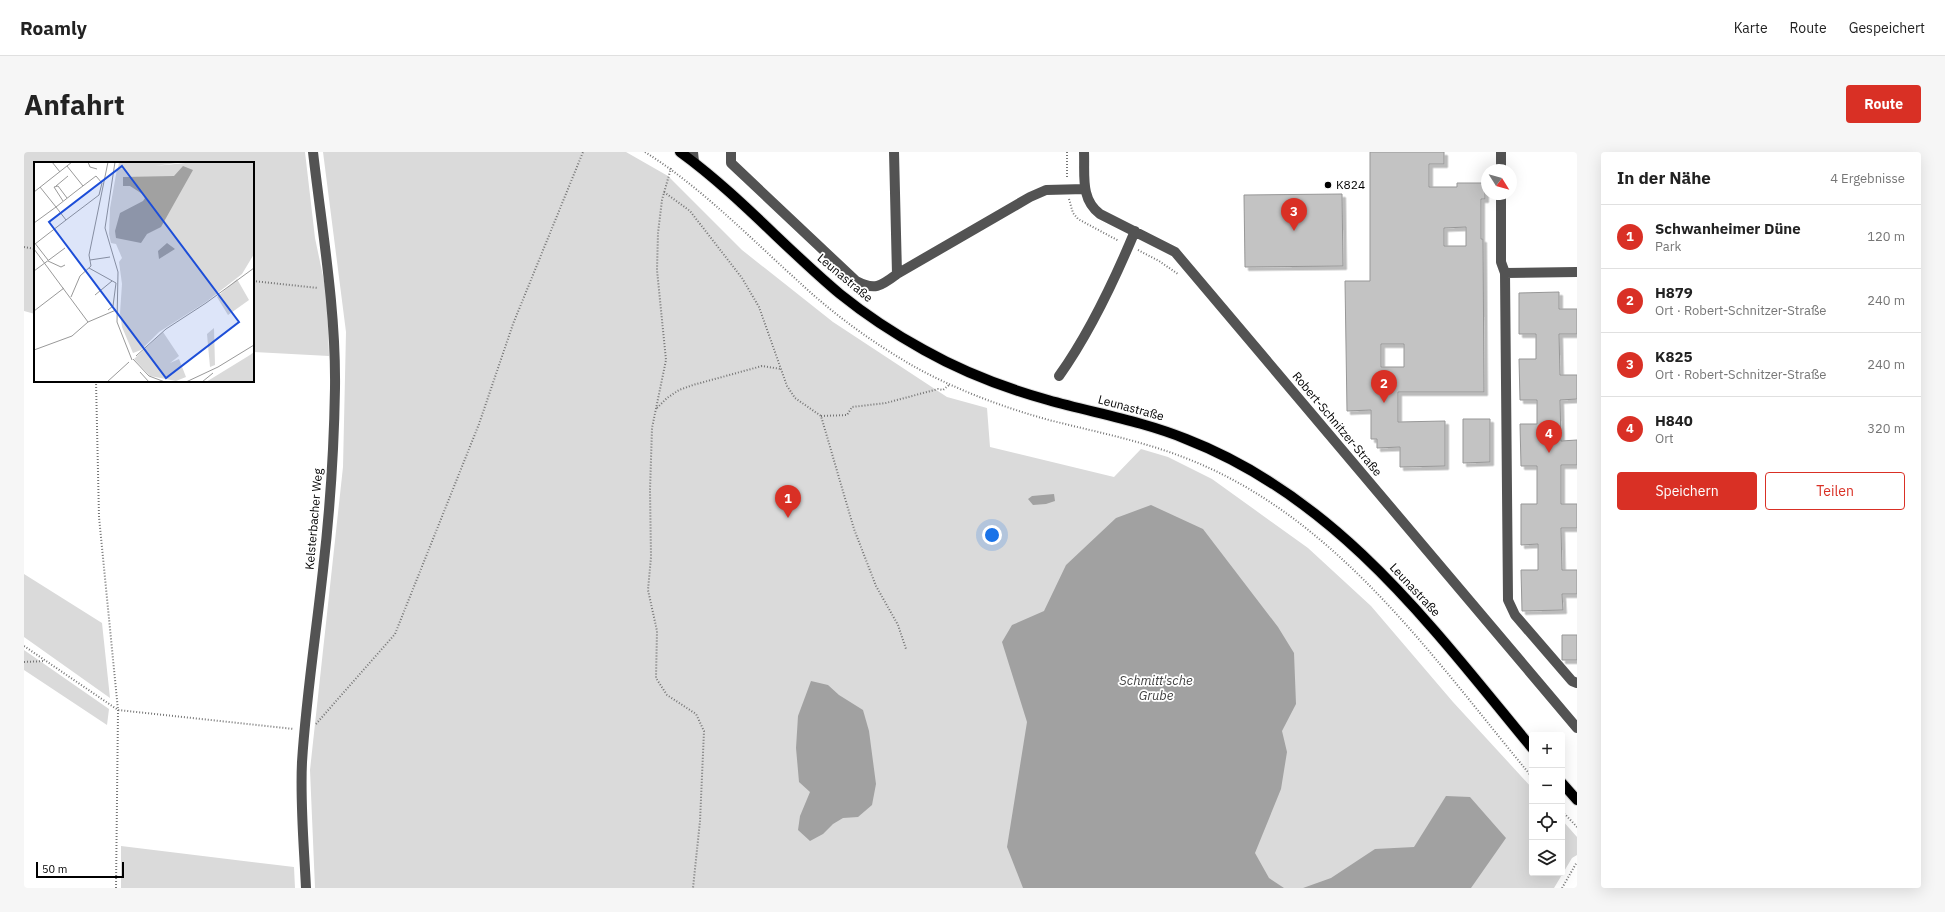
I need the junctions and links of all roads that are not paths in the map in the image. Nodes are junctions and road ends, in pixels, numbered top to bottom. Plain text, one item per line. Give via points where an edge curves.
1 (312, 152) edge
2 (680, 152) edge
3 (731, 152) edge
4 (894, 152) edge
5 (1084, 152) edge
6 (1501, 152) edge
7 (693, 157) edge
8 (1501, 164) edge
9 (1085, 189) junction
10 (1501, 200) edge
11 (1135, 231) junction
12 (1577, 272) edge
13 (1505, 273) junction
14 (897, 274) junction
15 (1059, 376) dead end
16 (1577, 683) edge
17 (1577, 728) edge
18 (1529, 744) edge
19 (1565, 786) edge
20 (1577, 800) edge
21 (306, 888) edge

1 - 21 street, Kelsterbacher Weg via 330,288 334,350 333,444 324,567 304,731 302,808
2 - 7 main road, Leunastraße
3 - 14 street via 731,163 856,281 868,287 882,286
4 - 14 street
5 - 9 street, Robert-Schnitzer-Straße
6 - 8 street
7 - 18 main road, Leunastraße via 840,294 926,351 964,370 1022,393 1138,423 1186,439 1241,463 1285,490 1333,527 1375,566
9 - 11 street, Robert-Schnitzer-Straße via 1085,195 1093,209
9 - 14 street via 1046,190 1030,197
10 - 13 street via 1501,262
11 - 15 street via 1125,257 1075,353
11 - 17 street, Robert-Schnitzer-Straße via 1171,250 1181,259
12 - 13 street
13 - 16 street via 1508,600 1515,614 1572,682
19 - 20 main road

